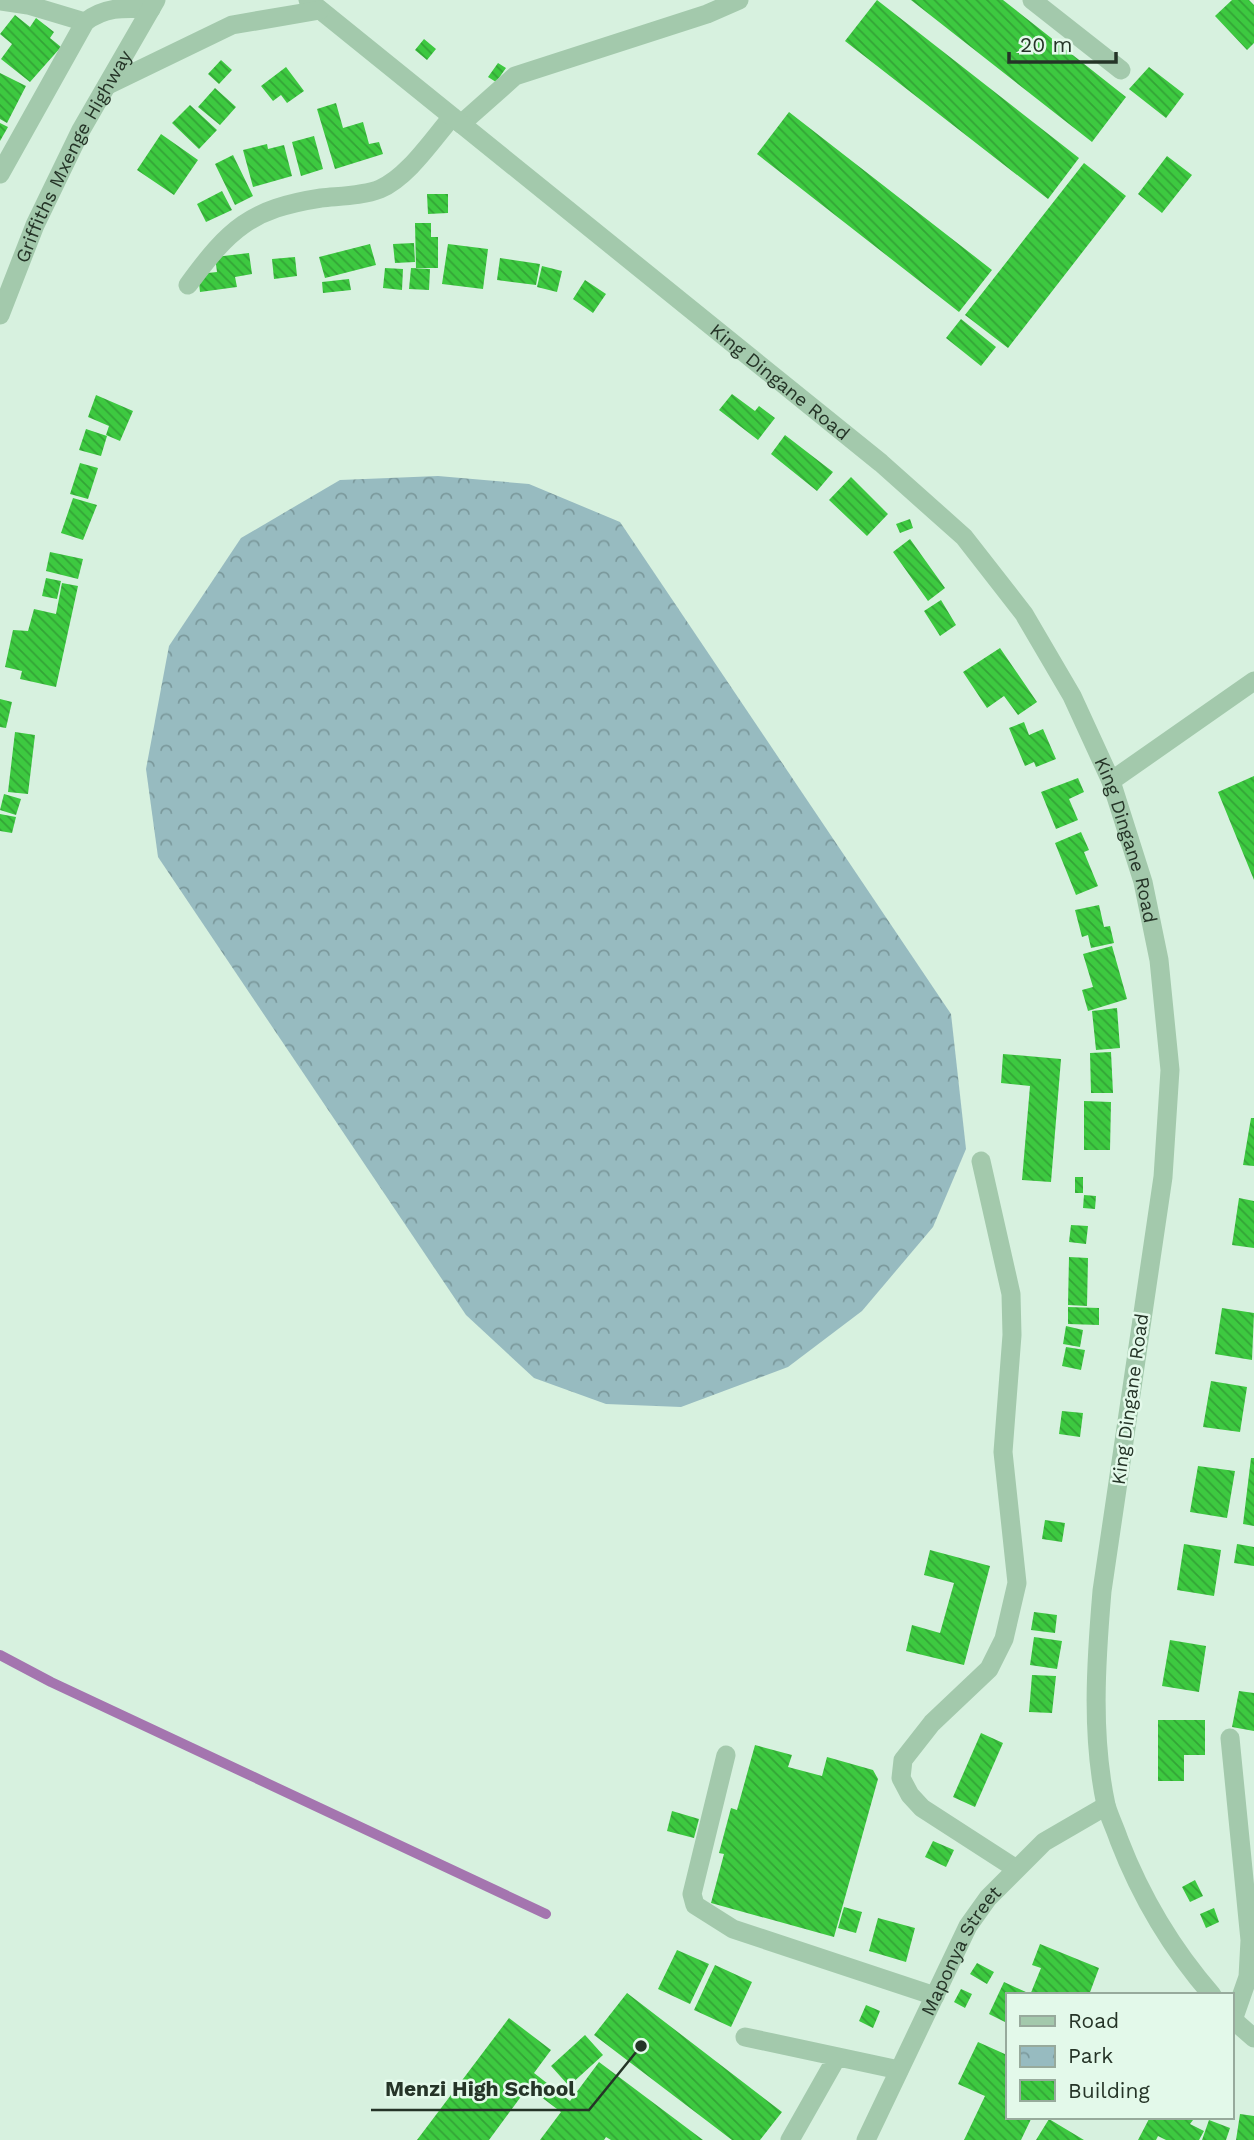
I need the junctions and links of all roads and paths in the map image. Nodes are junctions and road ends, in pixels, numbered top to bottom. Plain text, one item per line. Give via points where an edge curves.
1 (739, 0) edge
2 (1032, 0) edge
3 (0, 1) edge
4 (153, 5) edge
5 (314, 5) edge
6 (85, 22) junction
7 (1121, 70) dead end
8 (108, 85) junction
9 (457, 121) junction
10 (0, 174) edge
11 (188, 285) dead end
12 (0, 315) edge
13 (1254, 681) edge
14 (1111, 781) junction
15 (981, 1161) dead end
16 (1230, 1738) dead end
17 (726, 1755) dead end
18 (1106, 1806) junction
19 (1015, 1868) junction
20 (1210, 1993) edge
21 (935, 1996) junction
22 (1233, 2016) edge
23 (1233, 2020) edge
24 (745, 2037) dead end
25 (1254, 2038) edge
26 (837, 2057) junction
27 (900, 2070) junction
28 (790, 2140) edge
29 (866, 2140) edge

1 - 9 street via 514,76
2 - 7 street
3 - 6 street
4 - 6 street via 115,7
4 - 8 street, Griffiths Mxenge Highway
5 - 8 street via 232,25
5 - 9 street, King Dingane Road
6 - 10 street
8 - 12 street, Griffiths Mxenge Highway via 35,225
9 - 11 street via 380,189 302,201 238,225
9 - 14 street, King Dingane Road via 881,463 964,537 1024,614 1072,696
13 - 14 street
14 - 18 street, King Dingane Road via 1159,960 1170,1070 1163,1178 1102,1591 1097,1734
15 - 19 street via 1011,1294 1003,1452 1017,1583 1004,1639 989,1669 915,1741 903,1760 901,1778 922,1808
16 - 22 street via 1250,1940 1248,1977
17 - 21 street via 692,1894 695,1905 733,1929
18 - 19 street, Maponya Street via 1044,1842
18 - 20 street, King Dingane Road via 1158,1923
19 - 21 street, Maponya Street via 968,1926
21 - 27 street, Maponya Street
23 - 25 street
24 - 26 street
26 - 27 street
26 - 28 street
27 - 29 street, Maponya Street

